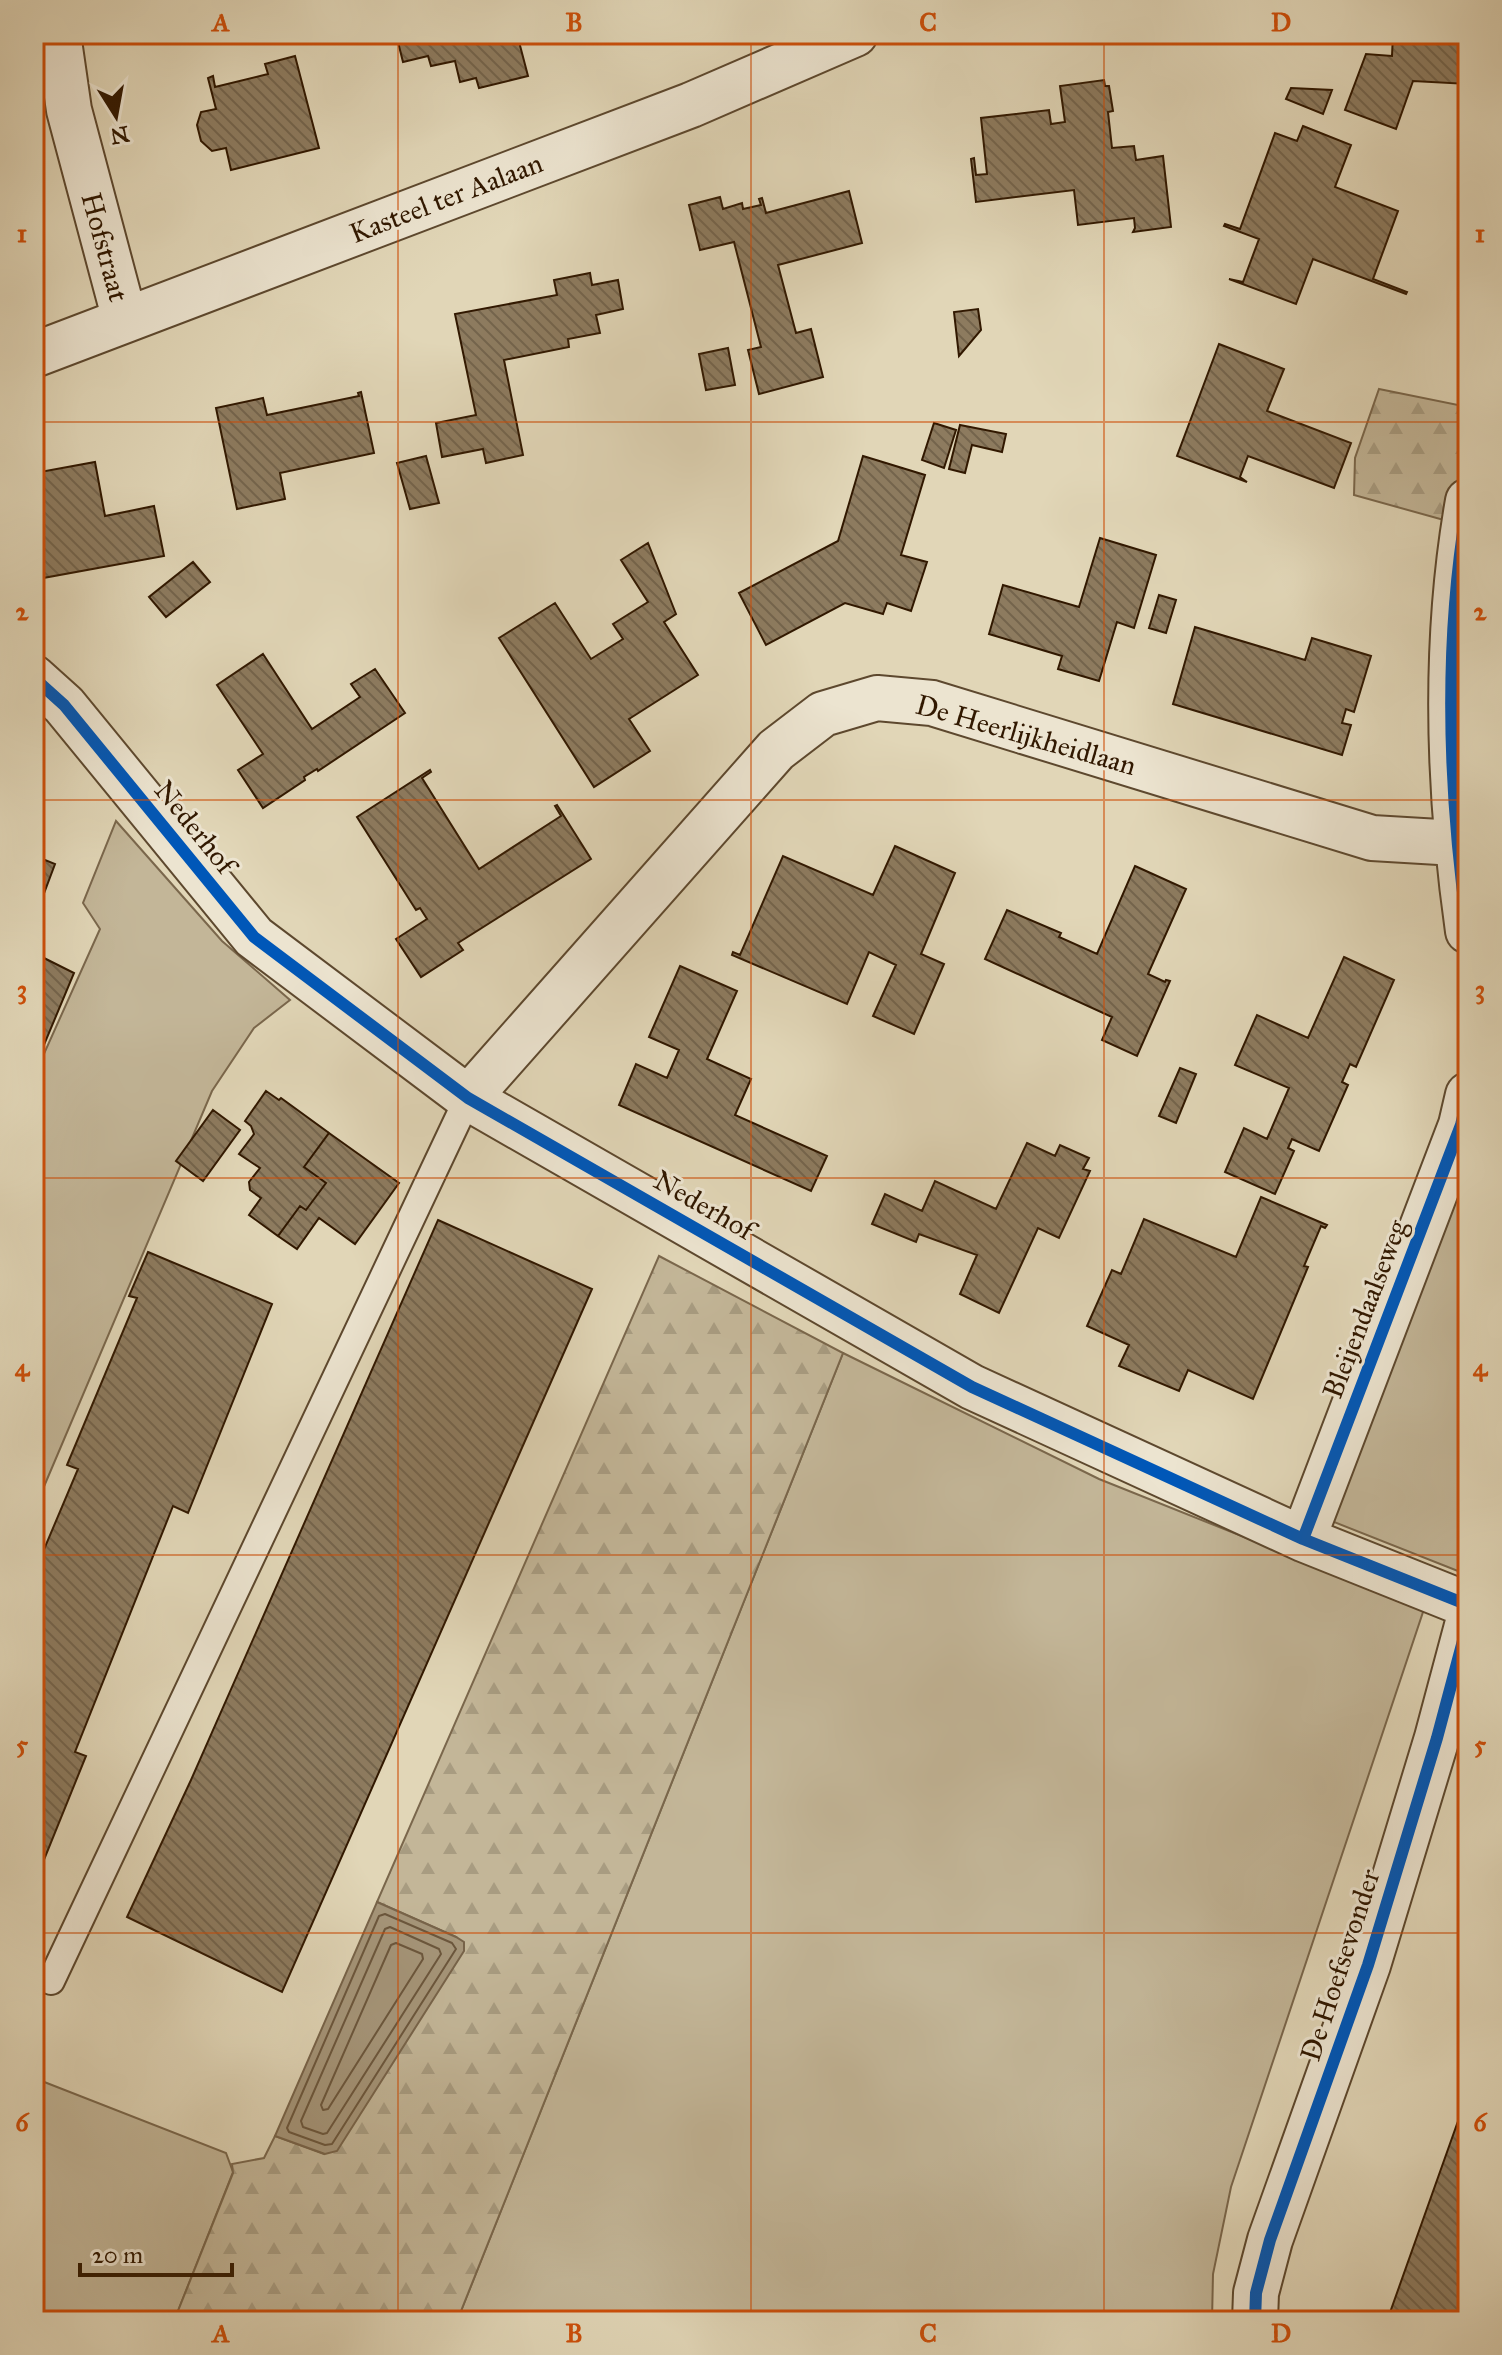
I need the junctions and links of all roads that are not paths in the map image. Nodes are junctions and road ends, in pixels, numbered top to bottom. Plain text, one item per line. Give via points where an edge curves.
1 (58, 34) edge
2 (855, 34) edge
3 (125, 320) junction
4 (34, 355) edge
5 (1468, 501) edge
6 (34, 678) edge
7 (1456, 843) junction
8 (1468, 931) edge
9 (1468, 1095) edge
10 (468, 1098) junction
11 (1303, 1539) junction
12 (1468, 1605) edge
13 (1468, 1622) edge
14 (51, 1981) dead end
15 (1255, 2321) edge

1 - 3 street, Hofstraat via 69,110
2 - 3 street, Kasteel ter Aalaan via 676,110
3 - 4 street, Kasteel ter Aalaan
5 - 7 street via 1451,663
6 - 10 street, Nederhof via 64,705 254,937
7 - 8 street
7 - 10 street, De Heerlijkheidlaan via 1372,838 932,703 877,698 823,714 776,750
9 - 11 street, Bleijendaalseweg
10 - 11 street, Nederhof via 972,1387
10 - 14 lane
11 - 12 street, Nederhof
13 - 15 street, De Hoefsevonder via 1368,1965 1270,2240 1256,2293

